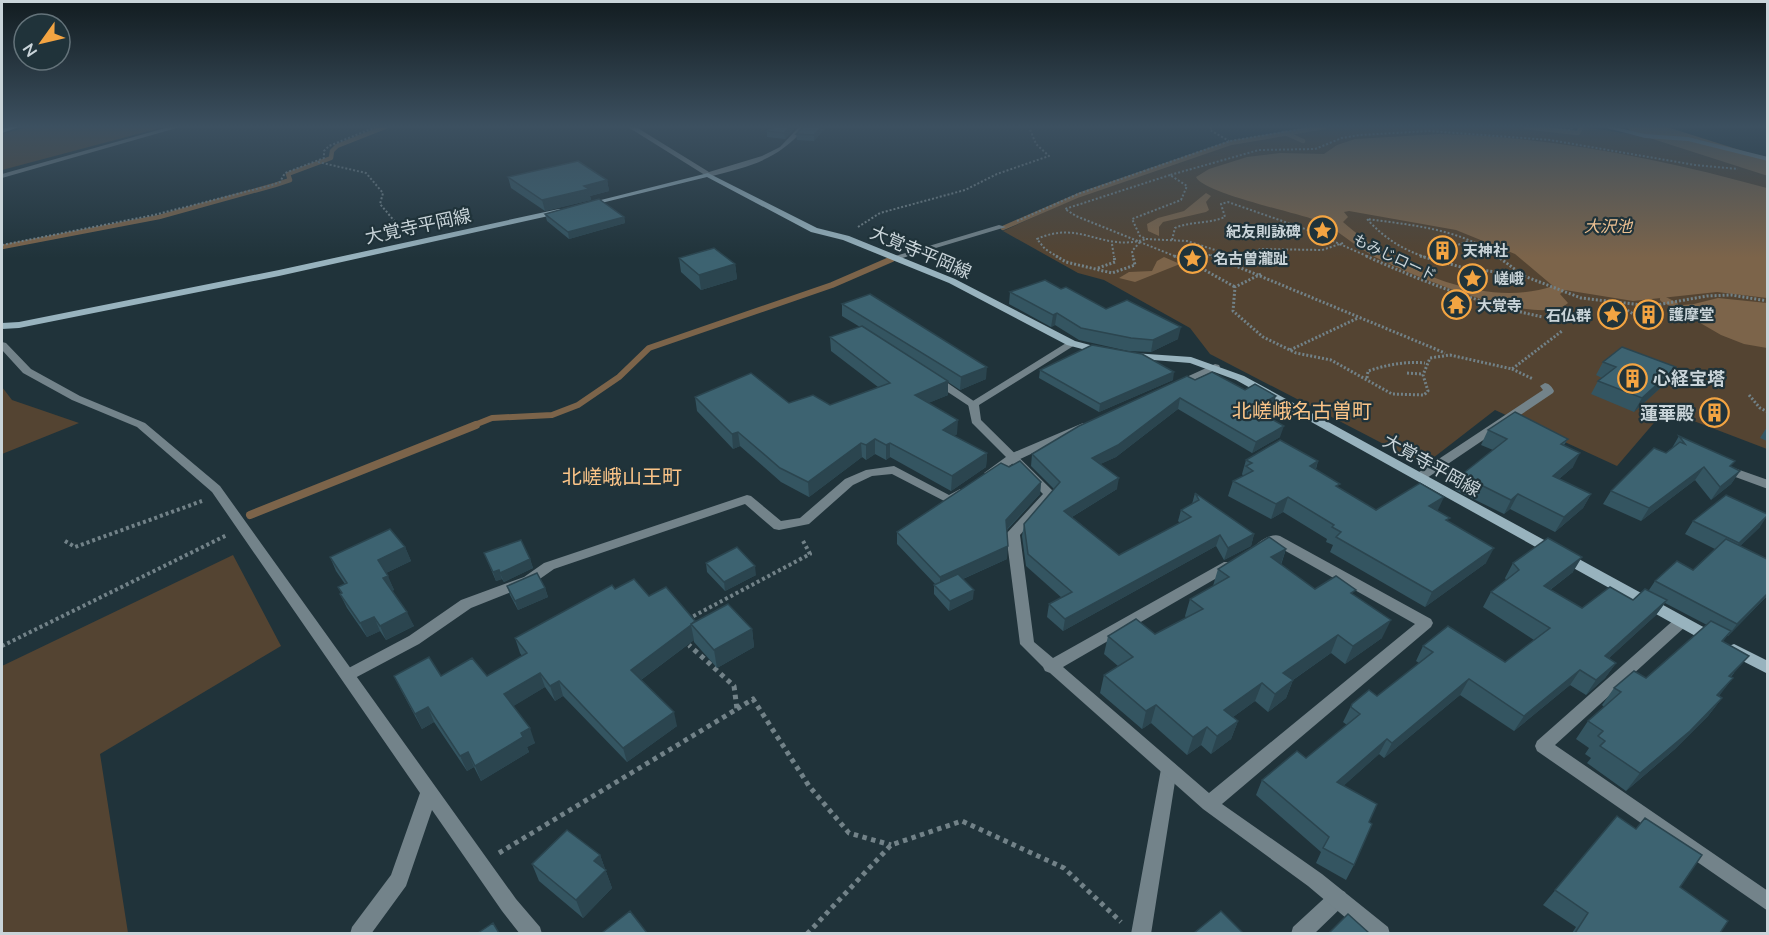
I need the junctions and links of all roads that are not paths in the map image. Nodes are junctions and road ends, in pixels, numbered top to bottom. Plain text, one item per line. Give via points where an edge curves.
1 (21, 171) edge
2 (701, 171) edge
3 (724, 171) edge
4 (708, 175) junction
5 (2, 176) edge
6 (1002, 227) road end
7 (896, 257) junction
8 (2, 326) edge
9 (1071, 344) junction
10 (2, 345) edge
11 (1215, 367) junction
12 (924, 372) edge
13 (1545, 386) dead end
14 (1162, 390) edge
15 (973, 404) junction
16 (1099, 419) edge
17 (1014, 457) junction
18 (1734, 472) edge
19 (1420, 477) junction
20 (1767, 485) edge
21 (1681, 622) junction
22 (1050, 667) junction
23 (1767, 668) edge
24 (348, 675) junction
25 (1169, 769) junction
26 (429, 792) junction
27 (1209, 804) junction
28 (1338, 898) junction
29 (1767, 902) edge
30 (1135, 930) edge
31 (359, 933) edge
32 (532, 933) edge
33 (1300, 933) edge
34 (1381, 933) edge

1 - 5 street
2 - 4 street
3 - 4 street
4 - 7 main road, 大覚寺平岡線 via 814,230
4 - 8 main road, 大覚寺平岡線 via 506,225
6 - 7 street
7 - 9 main road, 大覚寺平岡線 via 952,281
9 - 11 main road, 大覚寺平岡線 via 1128,356 1191,360
9 - 15 street
10 - 24 street via 27,371 76,398 141,425 220,494
11 - 14 street
11 - 19 main road, 大覚寺平岡線
12 - 15 street
13 - 19 street via 1549,391
15 - 17 street via 976,421
16 - 17 street
17 - 22 street via 1050,494 1013,534 1027,644
17 - 24 street via 950,500 894,470 870,473 849,482 804,521 795,523 779,526 747,499 549,566 529,580 466,604 414,640
18 - 20 street
19 - 21 main road, 大覚寺平岡線
21 - 23 main road, 大覚寺平岡線
21 - 29 street via 1543,746
22 - 25 street
22 - 27 street via 1275,539 1426,622
24 - 26 street
25 - 27 street
25 - 30 street
26 - 31 street via 399,880
26 - 32 street
27 - 28 street
28 - 33 street
28 - 34 street

